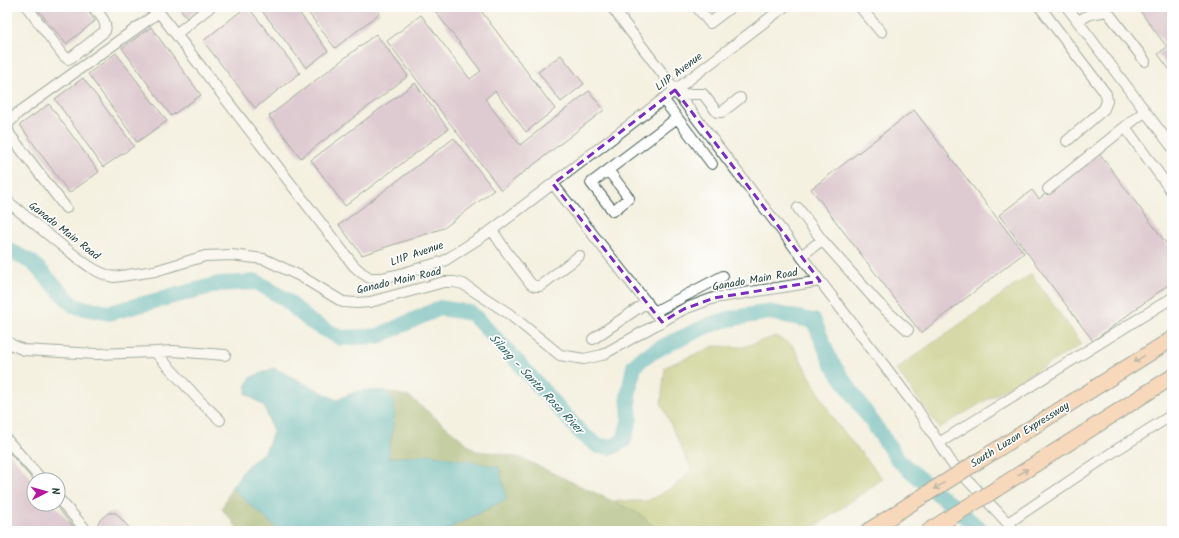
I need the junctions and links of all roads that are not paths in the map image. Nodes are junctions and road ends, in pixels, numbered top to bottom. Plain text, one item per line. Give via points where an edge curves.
1 (27, 7) edge
2 (93, 7) edge
3 (210, 7) edge
4 (612, 7) edge
5 (697, 7) edge
6 (731, 7) edge
7 (784, 7) edge
8 (860, 7) edge
9 (1040, 7) edge
10 (1067, 7) edge
11 (157, 10) edge
12 (1078, 21) junction
13 (881, 32) dead end
14 (176, 34) junction
15 (1146, 61) dead end
16 (676, 93) junction
17 (740, 98) dead end
18 (663, 99) junction
19 (1145, 111) junction
20 (677, 118) junction
21 (1125, 127) junction
22 (1067, 141) dead end
23 (1172, 147) edge
24 (712, 164) dead end
25 (608, 170) dead end
26 (553, 184) junction
27 (1048, 189) dead end
28 (1172, 192) edge
29 (7, 201) edge
30 (66, 208) dead end
31 (798, 208) dead end
32 (492, 230) junction
33 (822, 240) junction
34 (579, 256) dead end
35 (801, 256) junction
36 (723, 276) dead end
37 (820, 281) junction
38 (1172, 298) edge
39 (647, 302) junction
40 (654, 312) junction
41 (662, 322) junction
42 (908, 330) dead end
43 (593, 339) dead end
44 (1172, 339) edge
45 (7, 340) edge
46 (155, 352) junction
47 (225, 355) dead end
48 (1172, 377) edge
49 (1172, 415) edge
50 (220, 420) dead end
51 (7, 440) edge
52 (939, 443) junction
53 (35, 472) edge
54 (66, 507) edge
55 (1008, 523) junction
56 (935, 527) edge
57 (86, 531) edge
58 (868, 531) edge
59 (1015, 531) edge

1 - 2 street via 68,58 105,32 106,23
3 - 14 street
4 - 16 street, Ganado Main Road
5 - 6 street via 710,23
7 - 16 street, LIIP Avenue
8 - 13 street
9 - 22 street via 1106,94 1104,109
10 - 12 street
11 - 14 street, LIIP Avenue
11 - 30 street via 18,113 8,124 10,135
12 - 15 street via 1090,14 1107,11
12 - 19 street
14 - 32 street, LIIP Avenue via 362,274 370,278 382,278 444,260
16 - 17 street via 703,94 717,112 722,112
16 - 18 street, LIIP Avenue
16 - 35 street, Ganado Main Road
18 - 20 street
18 - 26 street, LIIP Avenue
19 - 21 street
19 - 23 street
20 - 24 street
20 - 25 street
21 - 27 street
21 - 28 street
26 - 32 street, LIIP Avenue
26 - 39 street
29 - 41 street, Ganado Main Road via 54,240 92,268 108,276 154,271 205,256 264,259 300,276 343,302 356,304 444,282 454,282 463,284 508,313 560,355 584,359 602,355
31 - 33 street
32 - 34 street via 530,284 535,286 540,286
33 - 35 street
33 - 42 street via 878,303
35 - 37 street, Ganado Main Road
36 - 40 street
37 - 41 street, Ganado Main Road via 714,298 684,309
37 - 52 street, Ganado Main Road via 915,406
38 - 52 street
39 - 40 street
39 - 43 street
40 - 41 street
44 -> 58 highway, South Luzon Expressway, bridge
45 - 46 street via 24,350 96,354
46 - 47 street
46 - 50 street
56 -> 48 highway, bridge
49 - 55 street
51 - 53 street
52 - 55 street, Ganado Main Road via 951,462
54 - 57 street
55 - 59 street, Ganado Main Road

